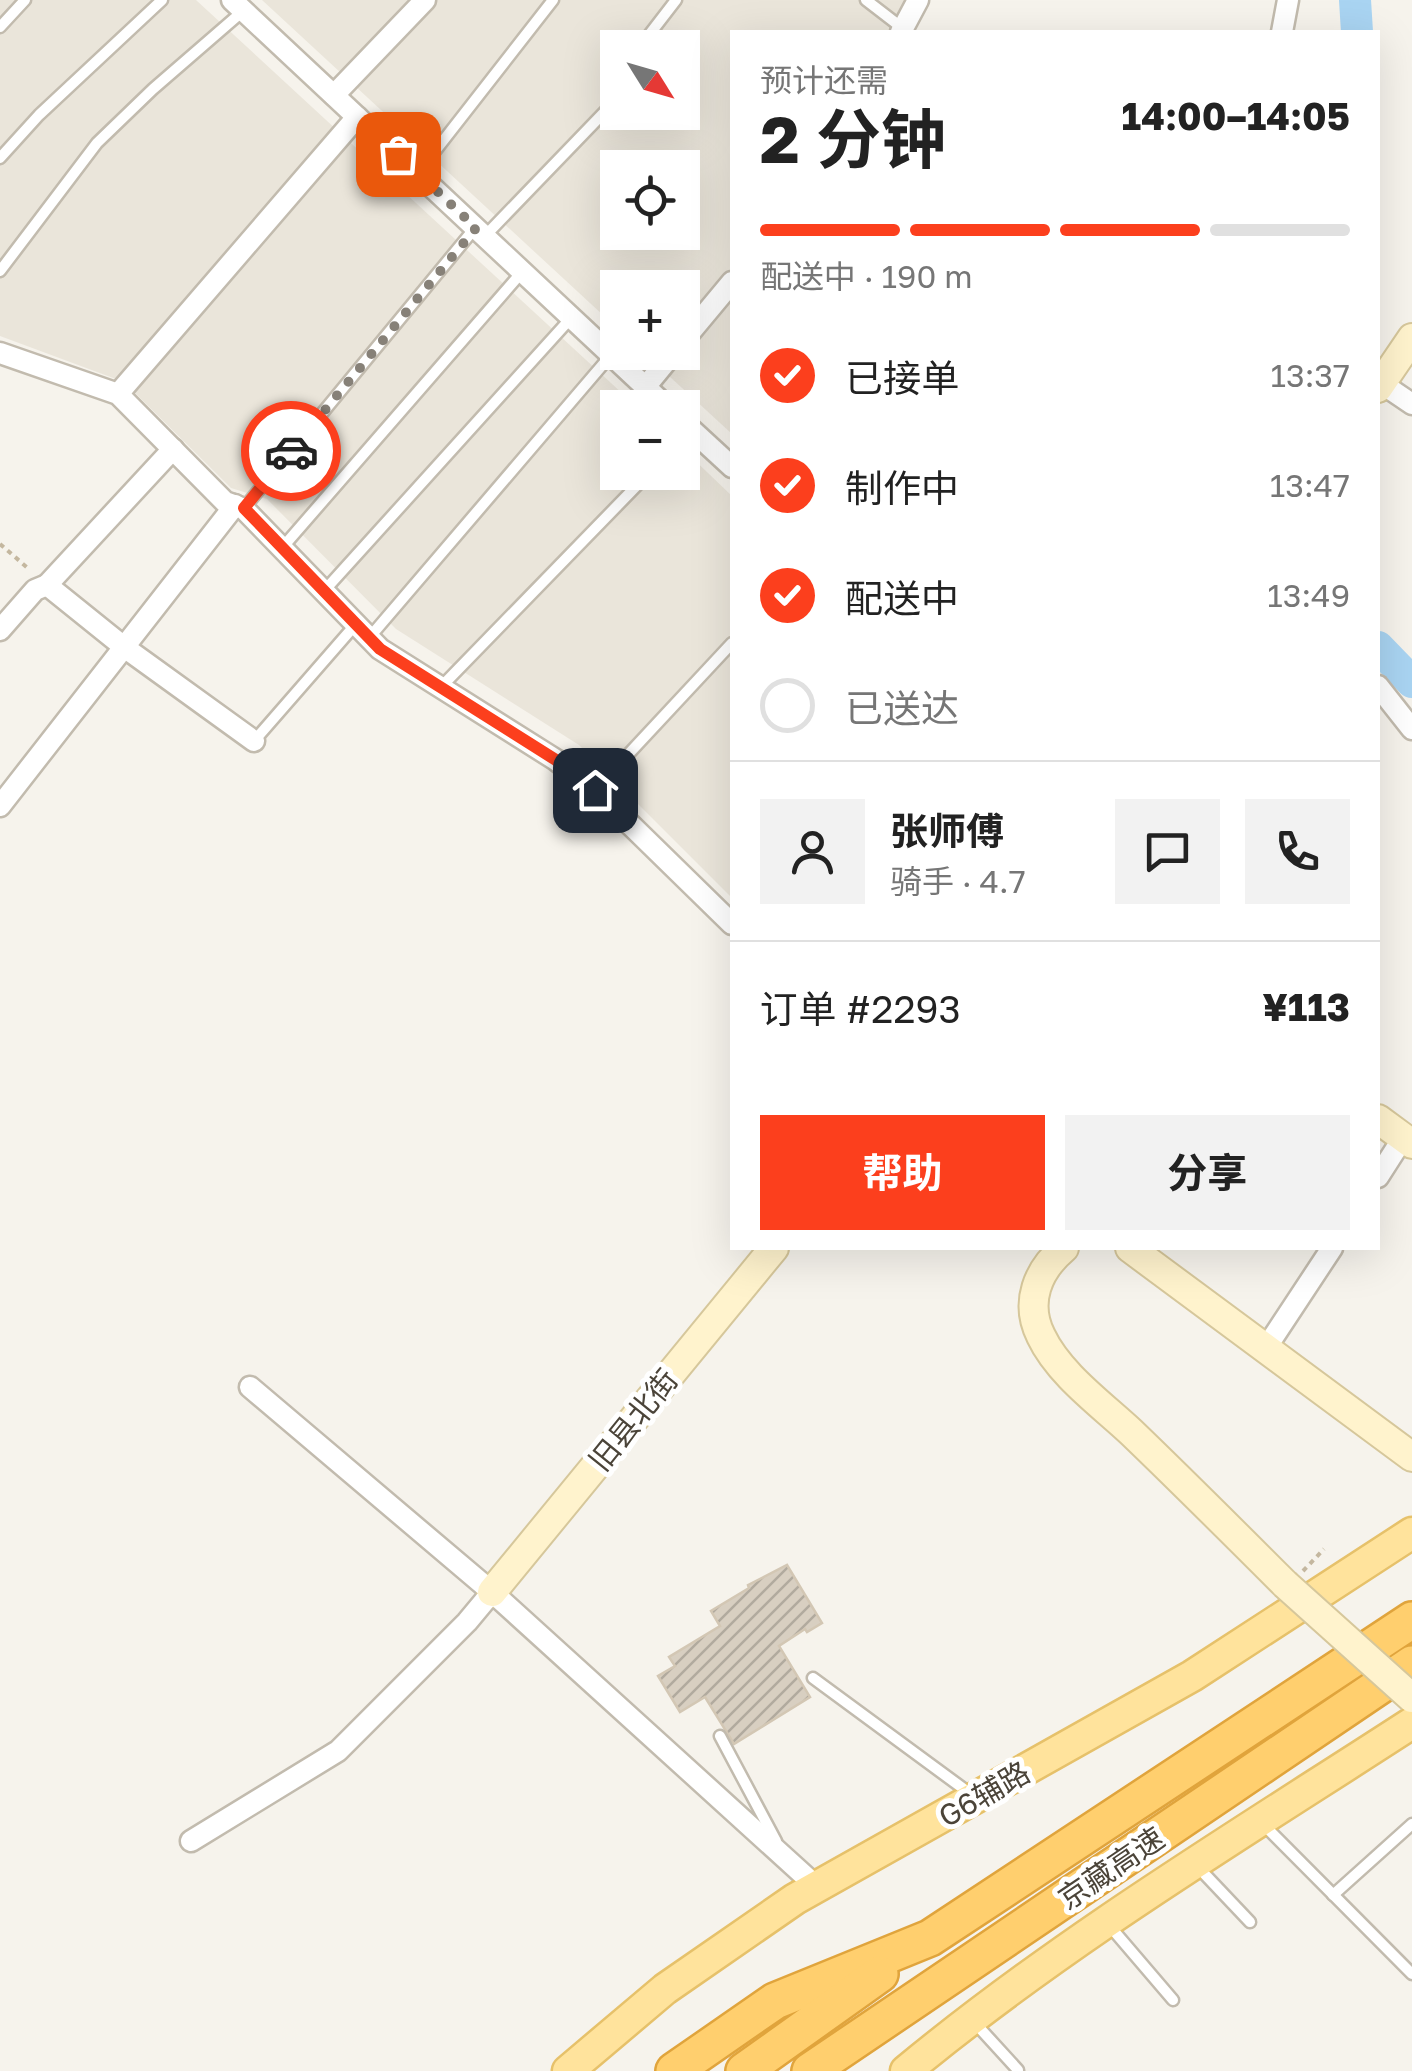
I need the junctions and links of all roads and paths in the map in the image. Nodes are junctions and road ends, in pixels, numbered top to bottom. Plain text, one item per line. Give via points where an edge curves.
1 (25, 0) edge
2 (162, 0) edge
3 (424, 0) edge
4 (553, 0) edge
5 (676, 0) edge
6 (866, 0) edge
7 (918, 0) edge
8 (1288, 0) edge
9 (238, 5) edge
10 (0, 27) edge
11 (653, 30) edge
12 (901, 30) edge
13 (1282, 30) edge
14 (334, 95) junction
15 (600, 115) edge
16 (357, 117) junction
17 (0, 158) edge
18 (418, 173) junction
19 (480, 232) junction
20 (0, 271) edge
21 (522, 271) junction
22 (730, 284) edge
23 (572, 318) junction
24 (700, 320) edge
25 (1412, 338) edge
26 (600, 344) edge
27 (0, 353) edge
28 (600, 368) edge
29 (628, 370) edge
30 (659, 370) edge
31 (1380, 384) edge
32 (646, 386) junction
33 (1380, 386) edge
34 (650, 390) edge
35 (118, 394) junction
36 (1412, 404) edge
37 (700, 442) edge
38 (173, 449) junction
39 (730, 466) edge
40 (633, 490) edge
41 (239, 507) junction
42 (0, 544) edge
43 (282, 548) junction
44 (47, 586) junction
45 (324, 592) junction
46 (0, 630) edge
47 (363, 631) junction
48 (730, 645) edge
49 (124, 647) junction
50 (441, 687) junction
51 (1380, 689) edge
52 (1412, 729) edge
53 (254, 741) joint
54 (595, 790) junction
55 (0, 806) edge
56 (730, 922) edge
57 (1380, 1120) edge
58 (1408, 1141) edge
59 (1380, 1175) edge
60 (772, 1250) edge
61 (1062, 1250) edge
62 (1133, 1250) edge
63 (1331, 1250) edge
64 (1266, 1348) junction
65 (250, 1387) dead end
66 (1412, 1456) edge
67 (1412, 1533) edge
68 (1324, 1550) dead end
69 (1290, 1582) junction
70 (492, 1592) junction
71 (1412, 1620) edge
72 (1412, 1664) edge
73 (813, 1678) dead end
74 (1412, 1698) edge
75 (1412, 1723) edge
76 (720, 1736) dead end
77 (977, 1798) junction
78 (1261, 1821) junction
79 (1412, 1824) edge
80 (191, 1841) dead end
81 (780, 1850) junction
82 (1196, 1864) junction
83 (817, 1887) junction
84 (1333, 1895) junction
85 (1250, 1922) dead end
86 (1107, 1923) junction
87 (930, 1938) junction
88 (1412, 1974) edge
89 (1172, 2000) dead end
90 (971, 2018) junction
91 (918, 2066) edge
92 (1018, 2070) edge
93 (568, 2071) edge
94 (674, 2071) edge
95 (744, 2071) edge
96 (810, 2071) edge

1 - 10 lane
2 - 17 lane
3 - 14 street
4 - 18 lane
5 - 11 lane
6 - 12 lane
7 - 12 street
8 - 13 street
9 - 14 street
9 - 20 lane via 97,143
14 - 16 street
15 - 19 lane
16 - 18 street
16 - 35 street
18 - 19 street
19 - 21 street
19 - 41 lane
21 - 23 street
21 - 43 lane
22 - 24 street
23 - 26 street
23 - 45 lane
25 - 31 main road
27 - 35 street
28 - 47 lane
29 - 32 street
30 - 32 street
32 - 34 street
33 - 36 street
35 - 38 street
37 - 39 street
38 - 41 street via 225,502
38 - 44 street
40 - 50 lane
41 - 43 street
41 - 49 street
42 - 44 path
43 - 45 street
44 - 46 street via 35,590
44 - 49 street
45 - 47 street
47 - 50 street
47 - 53 lane
48 - 54 lane
49 - 53 street
49 - 55 street
50 - 54 street
51 - 52 street
54 - 56 street
57 - 58 main road
58 - 59 street
60 - 70 main road, 旧县北街
61 - 69 main road via 1035,1284 1040,1336 1078,1382
62 - 64 main road
63 - 64 street
64 - 66 main road
65 - 70 street
67 - 77 main road, G6辅路 via 1192,1676
68 - 69 path
69 - 74 main road, bridge
70 - 80 street via 338,1751
70 - 81 street
71 - 87 highway
72 - 96 highway, 京藏高速
73 - 77 lane
75 - 78 main road
76 - 81 lane
77 - 83 main road, G6辅路
78 - 82 main road
78 - 84 lane
79 - 84 lane
81 - 83 street
82 - 85 lane
82 - 86 main road
83 - 93 main road, G6辅路 via 665,1989
84 - 88 lane
86 - 89 lane
86 - 90 main road
87 - 94 highway via 775,2002
87 - 95 highway
90 - 91 main road
90 - 92 lane

